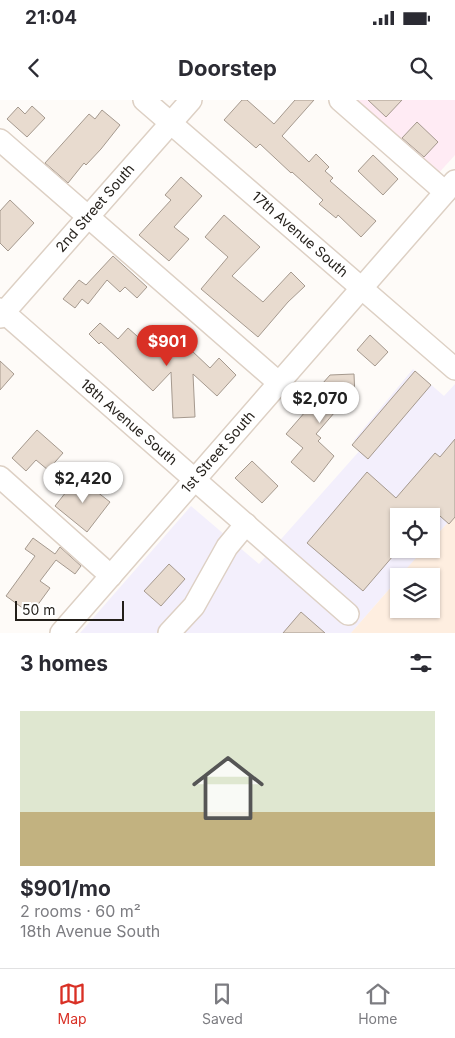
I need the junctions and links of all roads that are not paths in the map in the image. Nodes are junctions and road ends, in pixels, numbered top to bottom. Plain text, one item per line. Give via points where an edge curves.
1 (144, 100) edge
2 (191, 100) edge
3 (340, 100) edge
4 (170, 123) junction
5 (0, 140) edge
6 (450, 186) edge
7 (88, 216) junction
8 (362, 288) junction
9 (1, 313) edge
10 (455, 369) edge
11 (279, 383) junction
12 (0, 477) edge
13 (194, 479) junction
14 (246, 524) junction
15 (111, 576) junction
16 (348, 614) dead end
17 (62, 633) edge
18 (169, 633) edge

1 - 4 street, 17th Avenue South
2 - 4 street, 2nd Street South
3 - 6 street
4 - 7 street, 2nd Street South
4 - 8 street, 17th Avenue South
5 - 7 street
6 - 8 street, 1st Street South
7 - 9 street, 2nd Street South
7 - 11 street
8 - 10 street, 17th Avenue South
8 - 11 street, 1st Street South
9 - 13 street, 18th Avenue South
11 - 13 street, 1st Street South
12 - 15 street
13 - 14 street, 18th Avenue South
13 - 15 street, 1st Street South
14 - 16 street, 18th Avenue South
14 - 18 street via 227,546 194,606
15 - 17 street, 1st Street South

